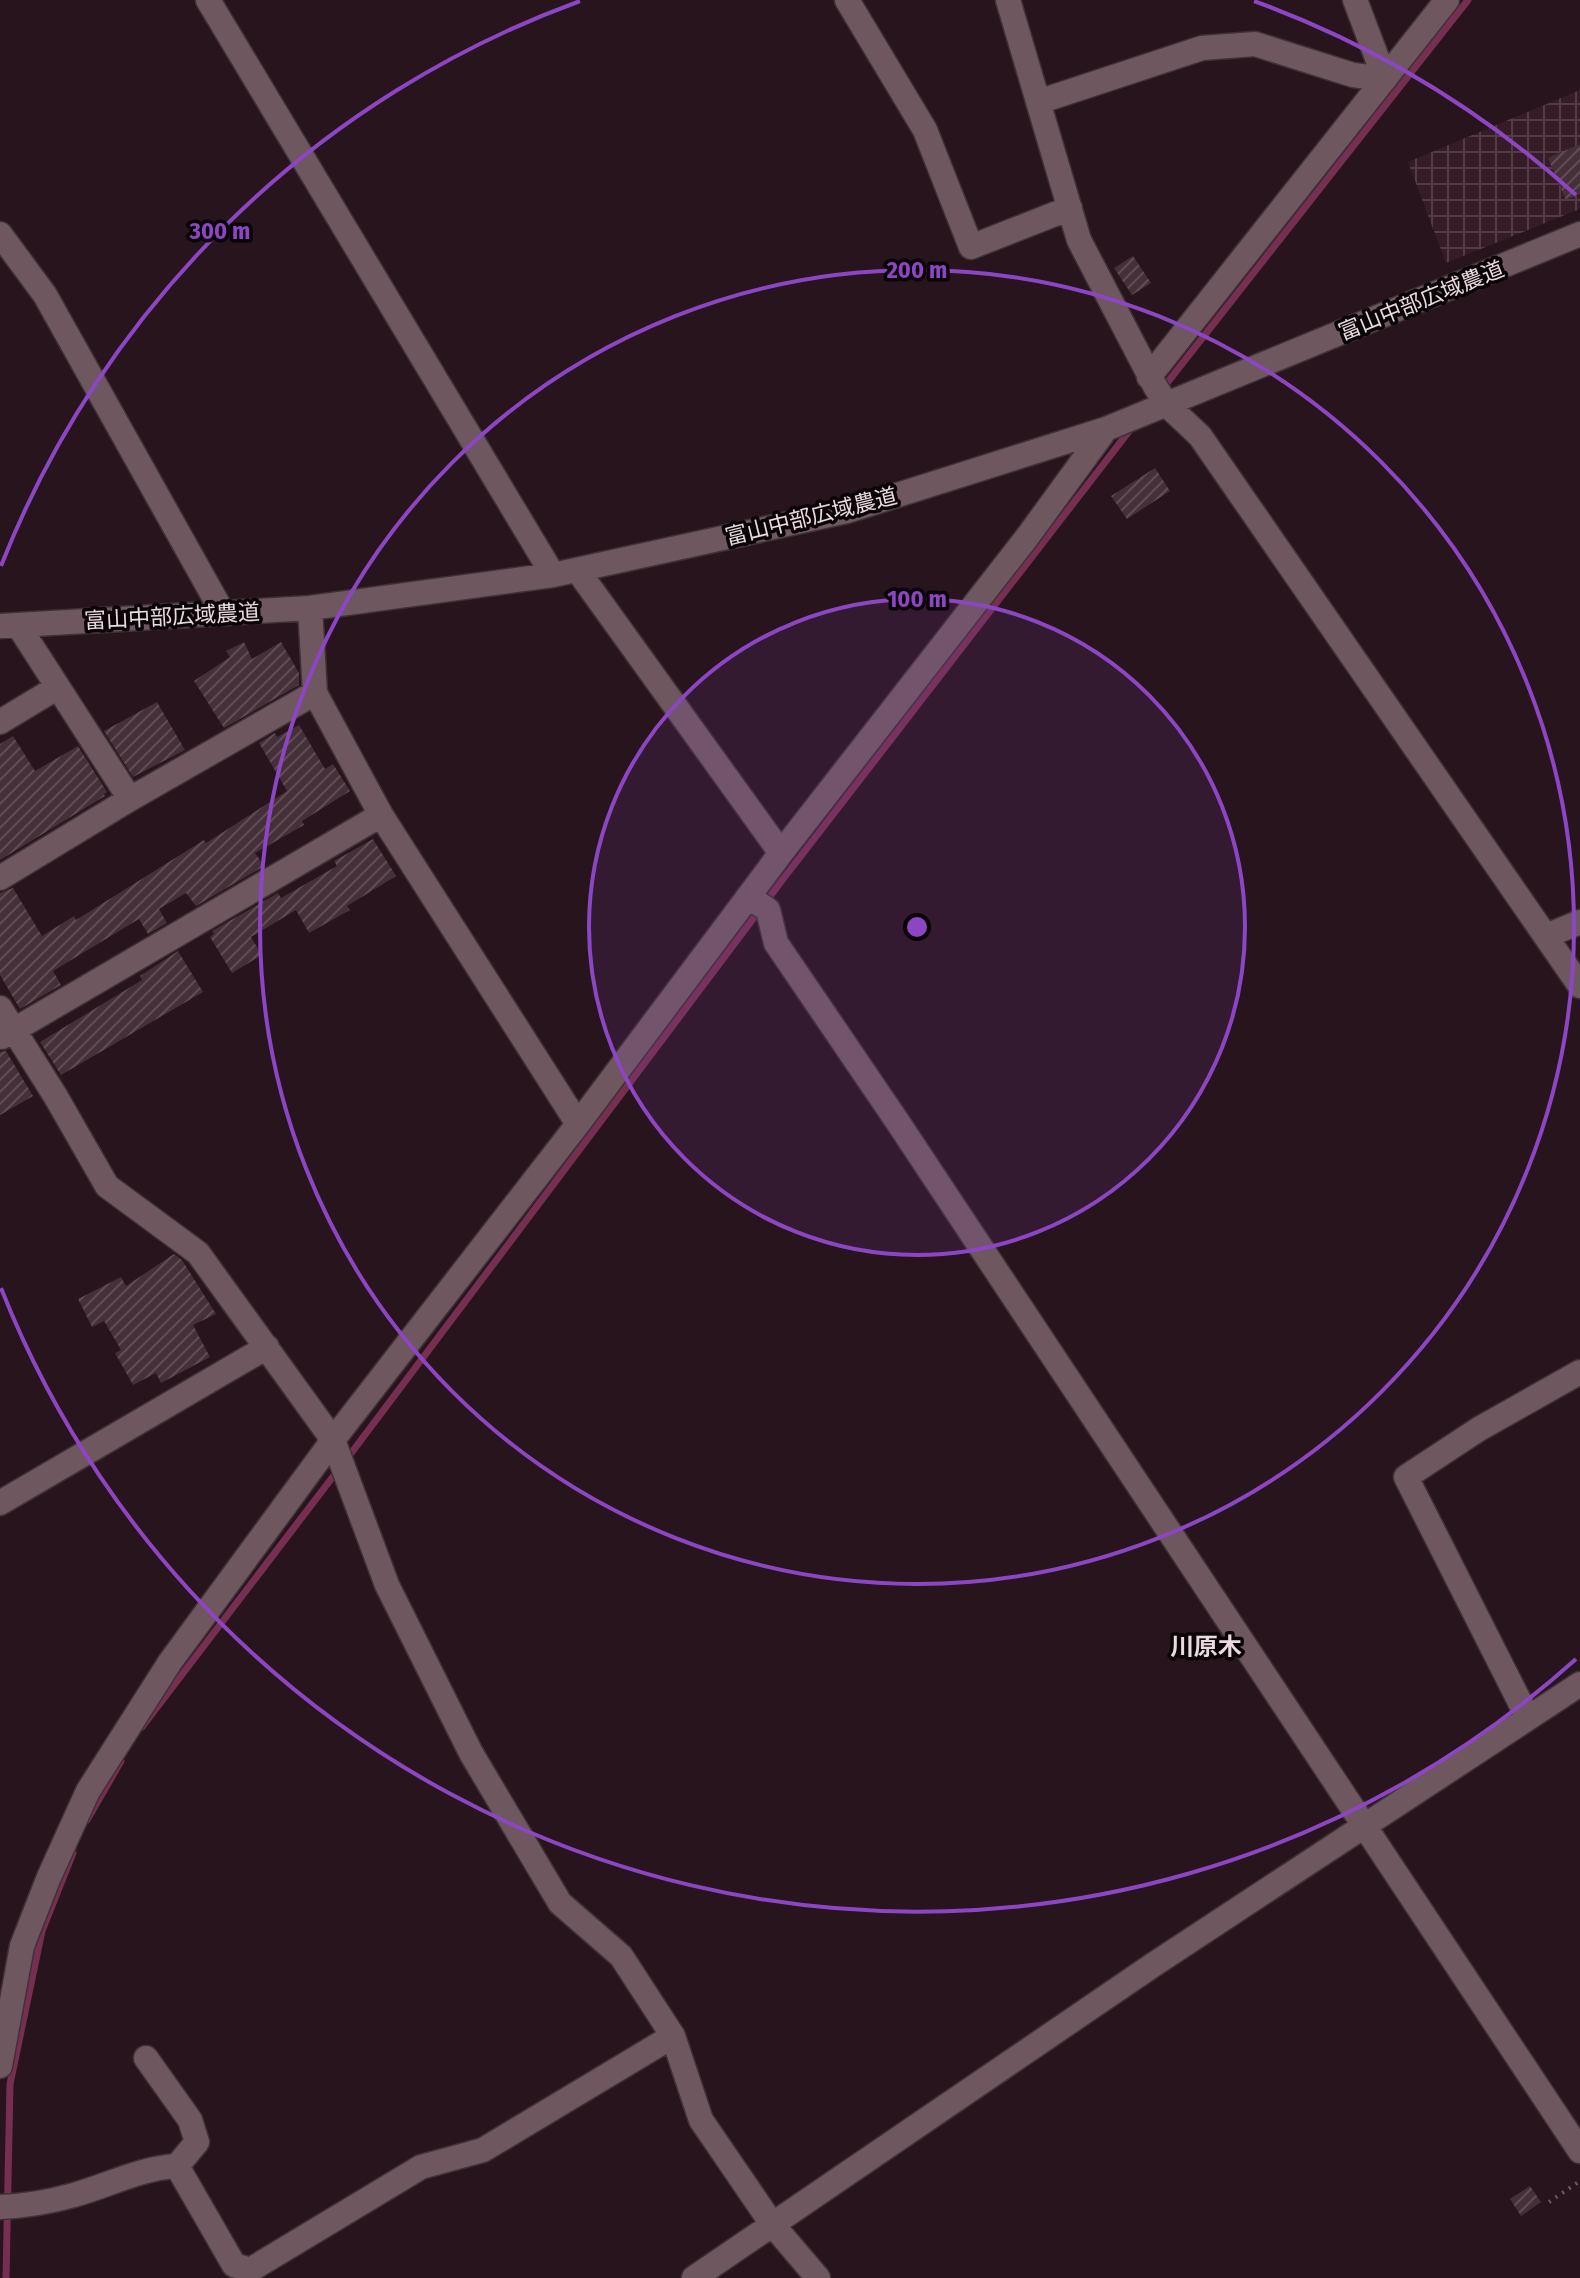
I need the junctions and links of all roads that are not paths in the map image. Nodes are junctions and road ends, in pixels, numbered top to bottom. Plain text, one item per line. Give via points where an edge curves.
1 (208, 0) edge
2 (847, 0) edge
3 (1008, 0) edge
4 (1355, 0) edge
5 (1447, 0) edge
6 (1385, 79) junction
7 (1038, 102) junction
8 (1070, 208) junction
9 (0, 234) edge
10 (1580, 234) edge
11 (1149, 377) junction
12 (1167, 405) junction
13 (1106, 429) junction
14 (578, 571) junction
15 (553, 575) junction
16 (310, 608) junction
17 (223, 613) junction
18 (9, 625) edge
19 (58, 687) junction
20 (315, 693) junction
21 (0, 722) edge
22 (130, 799) junction
23 (381, 815) junction
24 (781, 853) junction
25 (0, 878) edge
26 (749, 897) junction
27 (1580, 922) edge
28 (1546, 936) junction
29 (1580, 986) edge
30 (0, 1008) edge
31 (6, 1035) edge
32 (578, 1124) junction
33 (267, 1347) junction
34 (1580, 1372) edge
35 (333, 1440) junction
36 (0, 1503) edge
37 (1580, 1684) edge
38 (1528, 1718) junction
39 (1364, 1825) junction
40 (673, 2036) junction
41 (146, 2058) dead end
42 (0, 2066) edge
43 (1580, 2151) edge
44 (177, 2166) junction
45 (0, 2207) edge
46 (772, 2224) junction
47 (694, 2278) edge
48 (818, 2278) edge

1 - 15 street
2 - 8 street via 925,130 971,247
3 - 7 street
4 - 6 street
5 - 6 street
6 - 7 street via 1353,75 1255,44 1202,48
6 - 11 street
7 - 8 street
8 - 11 street via 1079,240
9 - 17 street via 45,295
10 - 12 street, 富山中部広域農道
11 - 12 street
12 - 13 street, 富山中部広域農道
12 - 28 street via 1200,436
13 - 14 street, 富山中部広域農道 via 847,511
13 - 24 street
14 - 15 street, 富山中部広域農道
14 - 24 street
15 - 16 street, 富山中部広域農道
16 - 17 street, 富山中部広域農道
16 - 20 street
17 - 18 street, 富山中部広域農道
18 - 19 street
19 - 21 street
19 - 22 street
20 - 22 street
20 - 23 street
22 - 25 street
23 - 31 street
23 - 32 street
24 - 26 street
26 - 32 street
26 - 39 street via 768,910 776,943
27 - 28 street
28 - 29 street
30 - 31 street
31 - 33 street via 56,1097 107,1186 198,1253
32 - 35 street
33 - 35 street
33 - 36 street
34 - 38 street via 1406,1477
35 - 40 street via 387,1585 471,1753 560,1903 621,1956
35 - 42 street via 170,1662 88,1791 22,1946
37 - 38 street
38 - 39 street
39 - 43 street
39 - 46 street
40 - 44 street via 483,2150 421,2167 250,2270 234,2265
40 - 46 street via 701,2120
41 - 44 street via 190,2120 197,2142
44 - 45 street via 156,2167 32,2205
46 - 47 street
46 - 48 street

